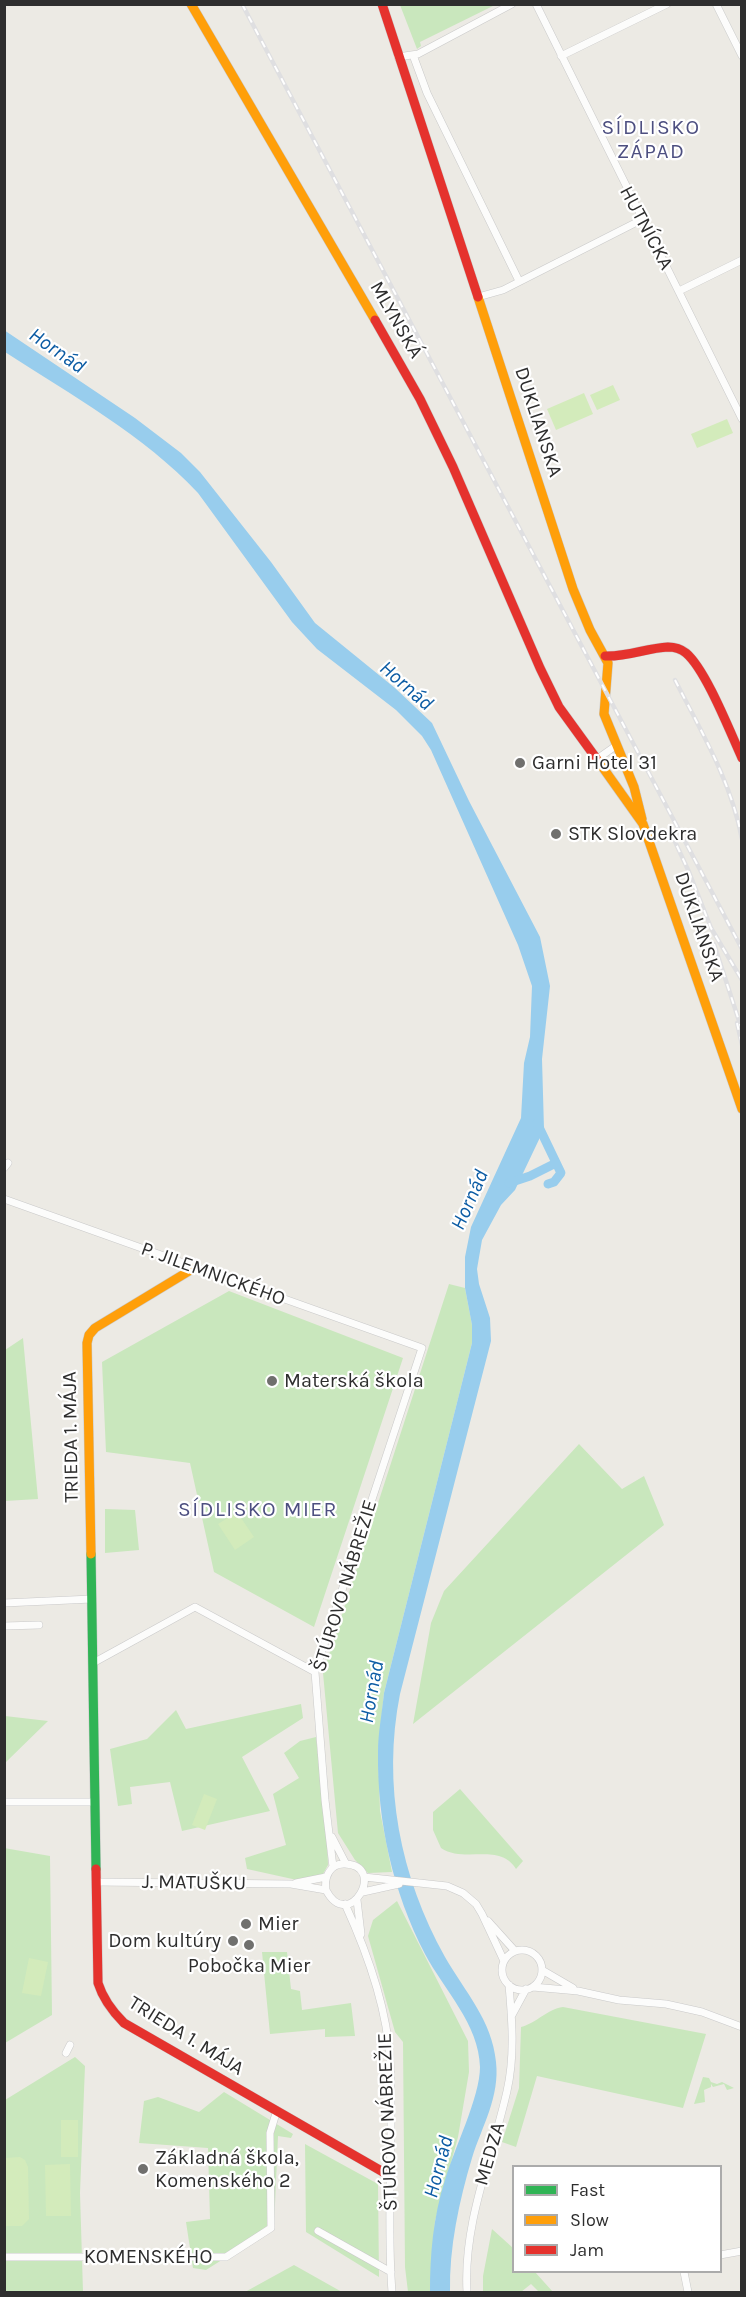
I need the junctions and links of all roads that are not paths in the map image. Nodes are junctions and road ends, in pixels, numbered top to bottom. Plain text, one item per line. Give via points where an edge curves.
1 (191, 4) edge
2 (382, 4) edge
3 (512, 4) edge
4 (536, 4) edge
5 (667, 4) edge
6 (716, 4) edge
7 (413, 55) junction
8 (561, 56) junction
9 (741, 56) edge
10 (398, 57) junction
11 (641, 220) junction
12 (741, 260) edge
13 (519, 280) junction
14 (679, 291) junction
15 (478, 297) junction
16 (738, 402) edge
17 (741, 418) edge
18 (605, 656) junction
19 (617, 745) junction
20 (741, 758) edge
21 (597, 759) junction
22 (643, 824) junction
23 (741, 1110) edge
24 (4, 1199) edge
25 (194, 1268) junction
26 (422, 1348) joint
27 (92, 1599) junction
28 (4, 1603) edge
29 (39, 1625) dead end
30 (4, 1626) edge
31 (93, 1663) junction
32 (315, 1672) junction
33 (4, 1802) edge
34 (95, 1802) junction
35 (330, 1831) junction
36 (346, 1864) junction
37 (333, 1867) junction
38 (326, 1877) junction
39 (364, 1877) junction
40 (96, 1882) junction
41 (291, 1884) junction
42 (381, 1884) junction
43 (326, 1890) junction
44 (363, 1892) junction
45 (357, 1900) junction
46 (345, 1904) junction
47 (482, 1914) junction
48 (362, 1939) junction
49 (515, 1951) junction
50 (504, 1960) junction
51 (542, 1970) junction
52 (509, 1985) junction
53 (530, 1988) junction
54 (578, 1991) junction
55 (512, 2015) junction
56 (741, 2027) edge
57 (70, 2044) dead end
58 (66, 2054) dead end
59 (277, 2110) junction
60 (390, 2176) junction
61 (318, 2231) dead end
62 (741, 2251) edge
63 (722, 2255) edge
64 (4, 2257) edge
65 (391, 2272) junction
66 (684, 2273) edge
67 (393, 2292) edge
68 (467, 2292) edge
69 (688, 2292) edge

1 - 21 street, MLYNSKÁ via 420,399 559,707
2 - 10 street, DUKLIANSKA
3 - 7 street
4 - 8 street, HUTNÍCKA
5 - 8 street
6 - 9 street
7 - 10 street
7 - 13 street via 427,93
8 - 11 street, HUTNÍCKA
10 - 15 street, DUKLIANSKA
11 - 13 street
11 - 14 street, HUTNÍCKA
12 - 14 street
13 - 15 street via 503,290
14 - 16 street, HUTNÍCKA
15 - 18 street, DUKLIANSKA via 573,589
16 - 17 street, HUTNÍCKA
18 - 19 street via 609,670 604,714
18 - 20 street via 622,657 668,647 687,654
19 - 21 street
19 - 22 street via 637,795
21 - 22 street, MLYNSKÁ
22 - 23 street, DUKLIANSKA
24 - 25 street, P. JILEMNICKÉHO
25 - 26 street, P. JILEMNICKÉHO
25 - 27 street, TRIEDA 1. MÁJA via 95,1328 88,1340
26 - 32 street, ŠTÚROVO NÁBREŽIE
27 - 28 street
27 - 31 street, TRIEDA 1. MÁJA
29 - 30 street
31 - 32 street via 195,1606
31 - 34 street, TRIEDA 1. MÁJA
32 - 35 street, ŠTÚROVO NÁBREŽIE
33 - 34 street
34 - 40 street, TRIEDA 1. MÁJA
35 - 36 street
35 - 37 street
36 - 37 street
36 - 39 street via 357,1868
37 - 38 street
38 - 41 street
38 - 43 street
39 - 42 street
39 - 44 street
40 - 41 street, J. MATUŠKU
40 - 59 street, TRIEDA 1. MÁJA via 98,1983 110,2010 124,2023
41 - 43 street
42 - 44 street
42 - 47 street via 447,1886 463,1893
43 - 46 street via 333,1900
44 - 45 street
45 - 46 street
45 - 48 street
46 - 48 street
47 - 49 street
47 - 50 street
48 - 60 street, ŠTÚROVO NÁBREŽIE via 383,2014 390,2059
49 - 50 street
49 - 51 street via 532,1953
50 - 52 street via 502,1974
51 - 53 street via 538,1982
51 - 54 street
52 - 53 street via 520,1990
52 - 55 street, MEDZA
53 - 54 street
53 - 55 street
54 - 56 street via 666,2004
55 - 68 street, MEDZA via 508,2090 474,2211
57 - 58 street
59 - 60 street, TRIEDA 1. MÁJA
59 - 64 street, KOMENSKÉHO via 270,2133 271,2228 226,2257
60 - 65 street, ŠTÚROVO NÁBREŽIE
61 - 65 street
62 - 63 street
65 - 67 street, ŠTÚROVO NÁBREŽIE
66 - 69 street

